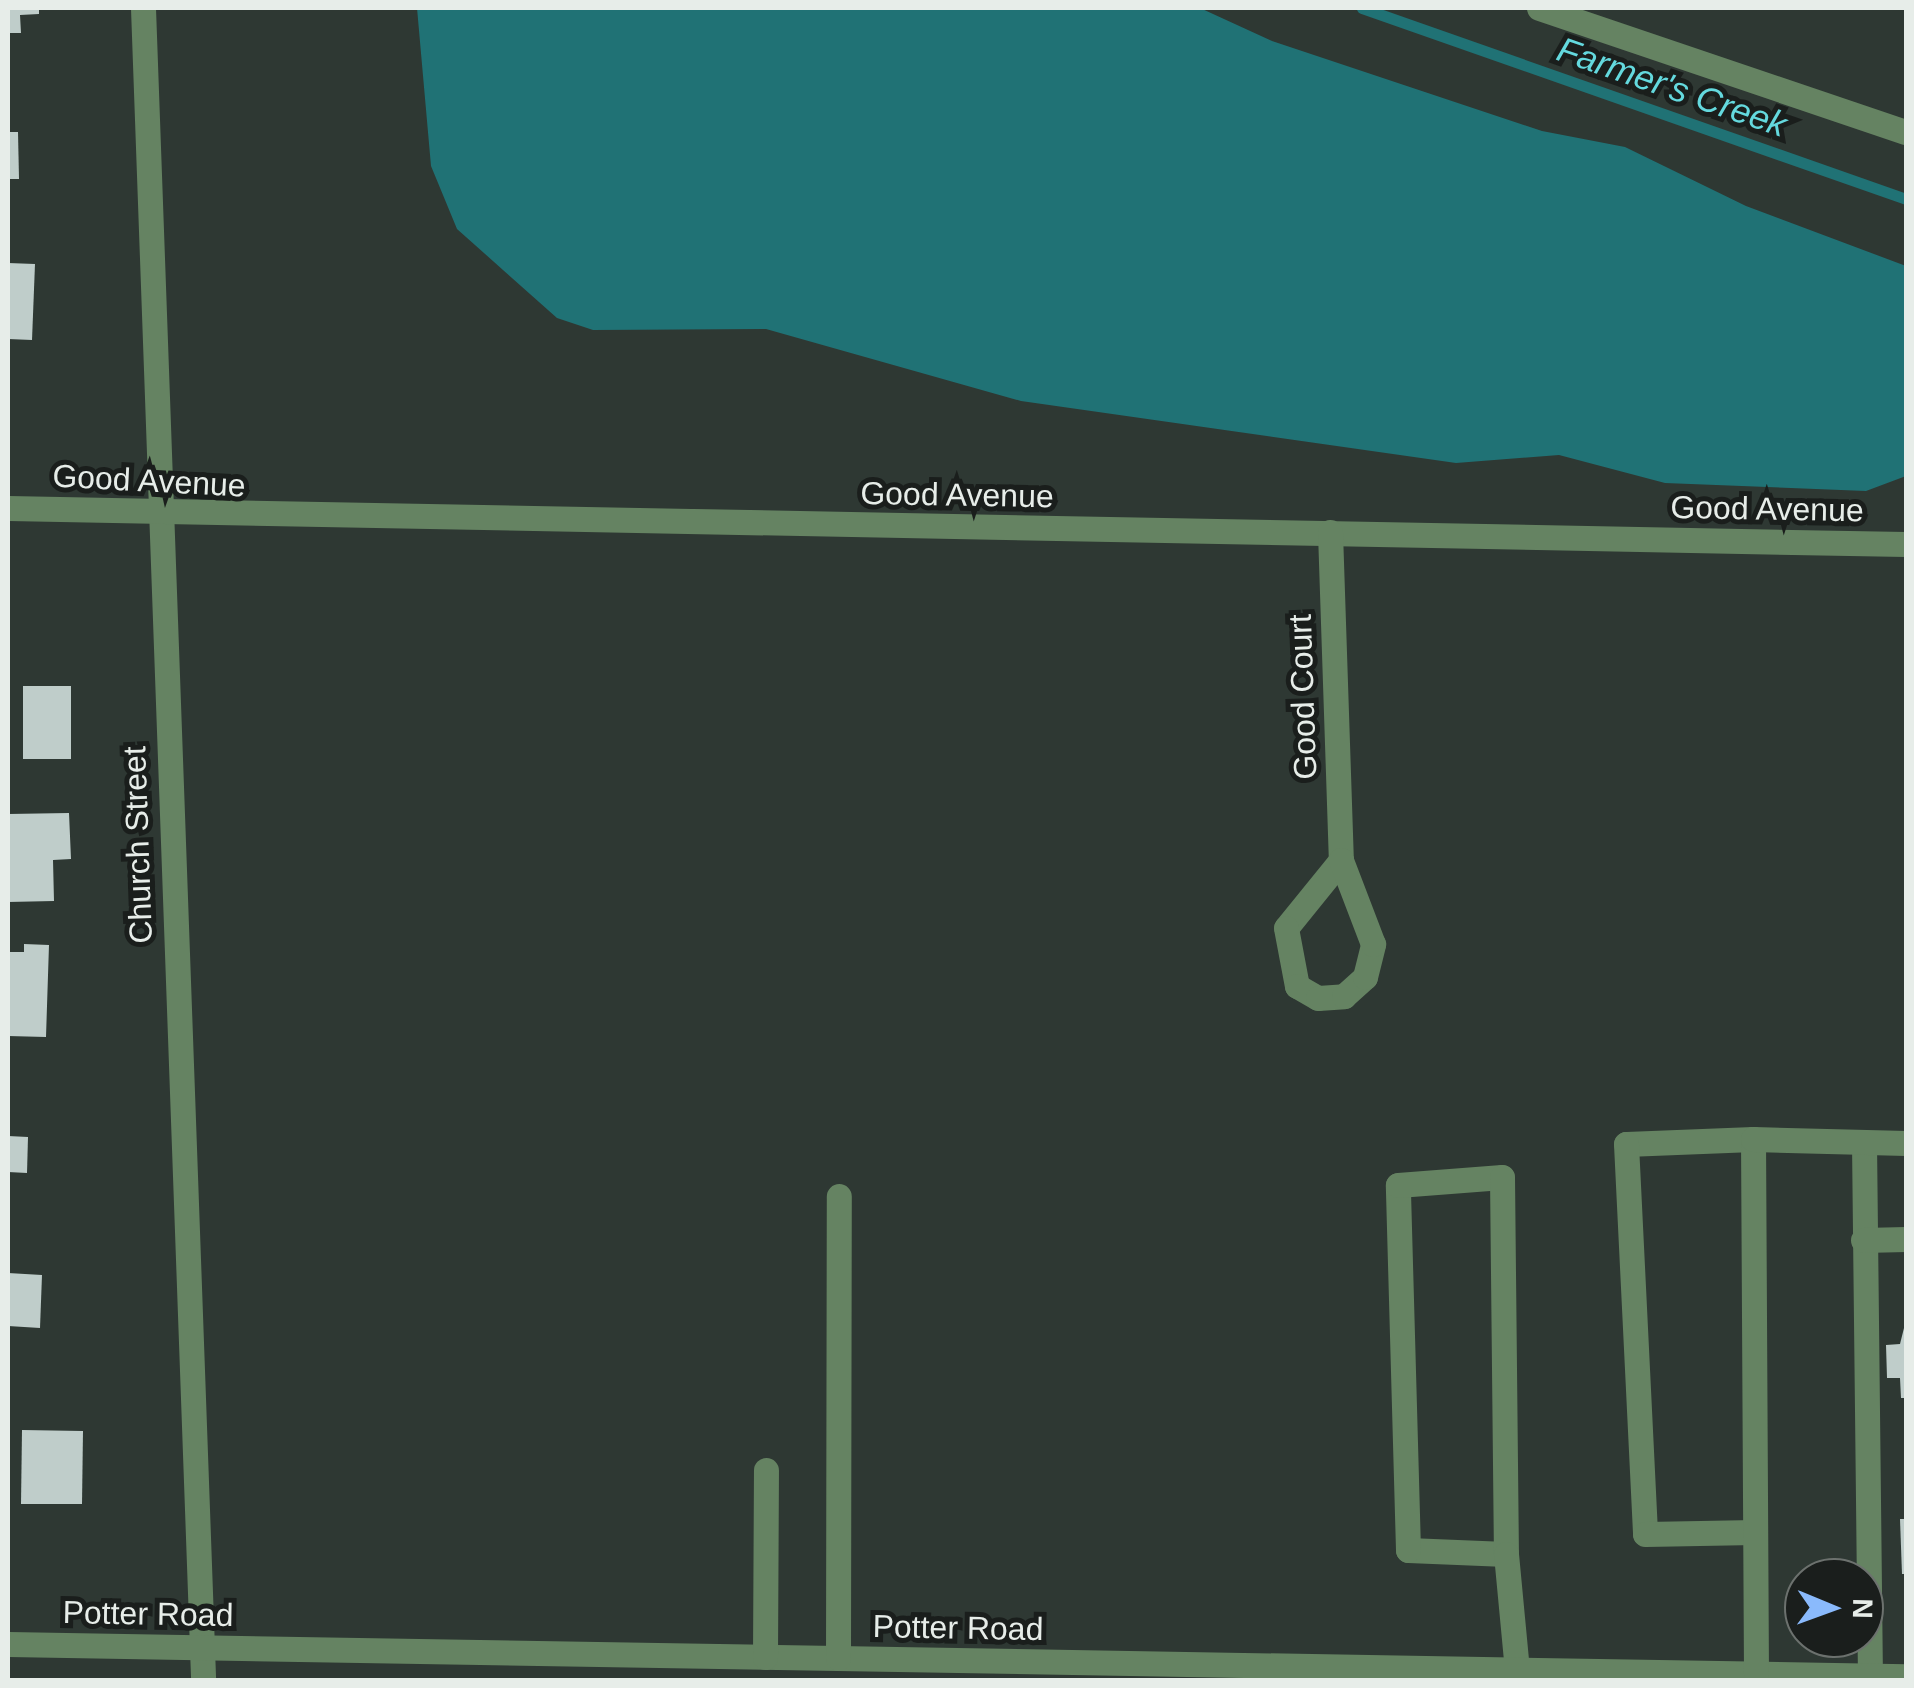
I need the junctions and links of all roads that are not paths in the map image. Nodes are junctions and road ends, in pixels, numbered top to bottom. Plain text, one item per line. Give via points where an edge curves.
1 (143, 8) edge
2 (1538, 8) edge
3 (1906, 132) edge
4 (8, 508) edge
5 (157, 510) junction
6 (1330, 532) junction
7 (1906, 544) edge
8 (1341, 860) junction
9 (1753, 1140) junction
10 (1864, 1142) junction
11 (1906, 1144) edge
12 (839, 1196) dead end
13 (1906, 1239) edge
14 (1863, 1240) junction
15 (766, 1470) dead end
16 (1755, 1532) junction
17 (1506, 1554) junction
18 (8, 1644) edge
19 (202, 1648) junction
20 (764, 1657) junction
21 (838, 1658) junction
22 (1517, 1670) junction
23 (1151, 1672) edge
24 (1356, 1674) edge
25 (1756, 1674) junction
26 (1870, 1676) junction
27 (1906, 1676) edge
28 (203, 1680) edge

1 - 5 street, Church Street
2 - 3 street
4 - 5 street, Good Avenue
5 - 6 street, Good Avenue
5 - 19 street, Church Street
6 - 7 street, Good Avenue
6 - 8 street, Good Court
8 - 8 street, Good Court via 1286,928 1297,986 1318,998 1344,996 1366,978 1373,944
9 - 10 street
9 - 16 street
9 - 16 street via 1626,1144 1644,1534
10 - 11 street
10 - 14 street
12 - 21 street
13 - 14 street
14 - 26 street
15 - 20 street
16 - 25 street
17 - 17 street via 1502,1177 1398,1185 1408,1550
17 - 22 street
18 - 19 street, Potter Road
19 - 20 street, Potter Road
19 - 28 street, Church Street
20 - 21 street, Potter Road
21 - 23 street, Potter Road
22 - 24 street, Potter Road
22 - 25 street, Potter Road
23 - 24 street, Potter Road
25 - 26 street, Potter Road
26 - 27 street, Potter Road

